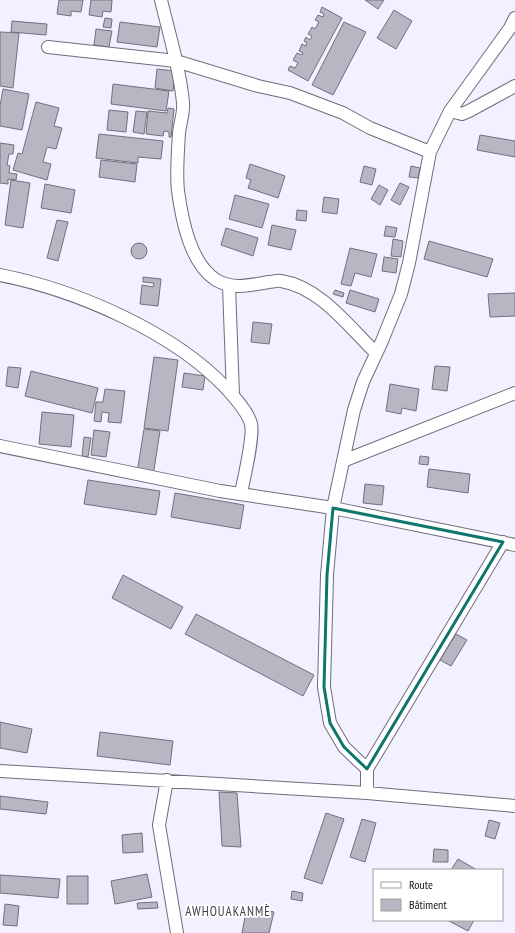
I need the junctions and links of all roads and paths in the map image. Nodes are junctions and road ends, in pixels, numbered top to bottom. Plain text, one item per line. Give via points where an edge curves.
1 (161, 0) edge
2 (515, 18) edge
3 (48, 47) dead end
4 (176, 61) junction
5 (515, 86) edge
6 (450, 111) junction
7 (430, 152) junction
8 (0, 275) edge
9 (229, 286) junction
10 (376, 353) junction
11 (515, 393) edge
12 (233, 395) junction
13 (0, 446) edge
14 (343, 461) junction
15 (242, 493) junction
16 (333, 508) junction
17 (503, 542) junction
18 (515, 545) edge
19 (367, 769) junction
20 (0, 771) edge
21 (167, 780) junction
22 (367, 793) junction
23 (515, 806) edge
24 (177, 933) edge

1 - 4 street
2 - 6 street
3 - 4 street
4 - 7 street via 258,86 302,96
4 - 9 street via 184,105 179,131 178,190 191,249 201,266
5 - 6 street via 462,114
6 - 7 street
7 - 10 street via 401,294
8 - 12 street via 49,287 111,311 162,338 201,364
9 - 10 street via 240,287 280,281 295,286 314,295 336,313
9 - 12 street
10 - 14 street via 354,410
11 - 14 street
12 - 15 street via 251,424
13 - 15 street via 220,491
14 - 16 street
15 - 16 street
16 - 17 street
16 - 19 street via 327,575 324,687 330,723 344,747
17 - 18 street
17 - 19 street
19 - 22 street
20 - 21 street
21 - 22 street
21 - 24 street via 159,825
22 - 23 street

